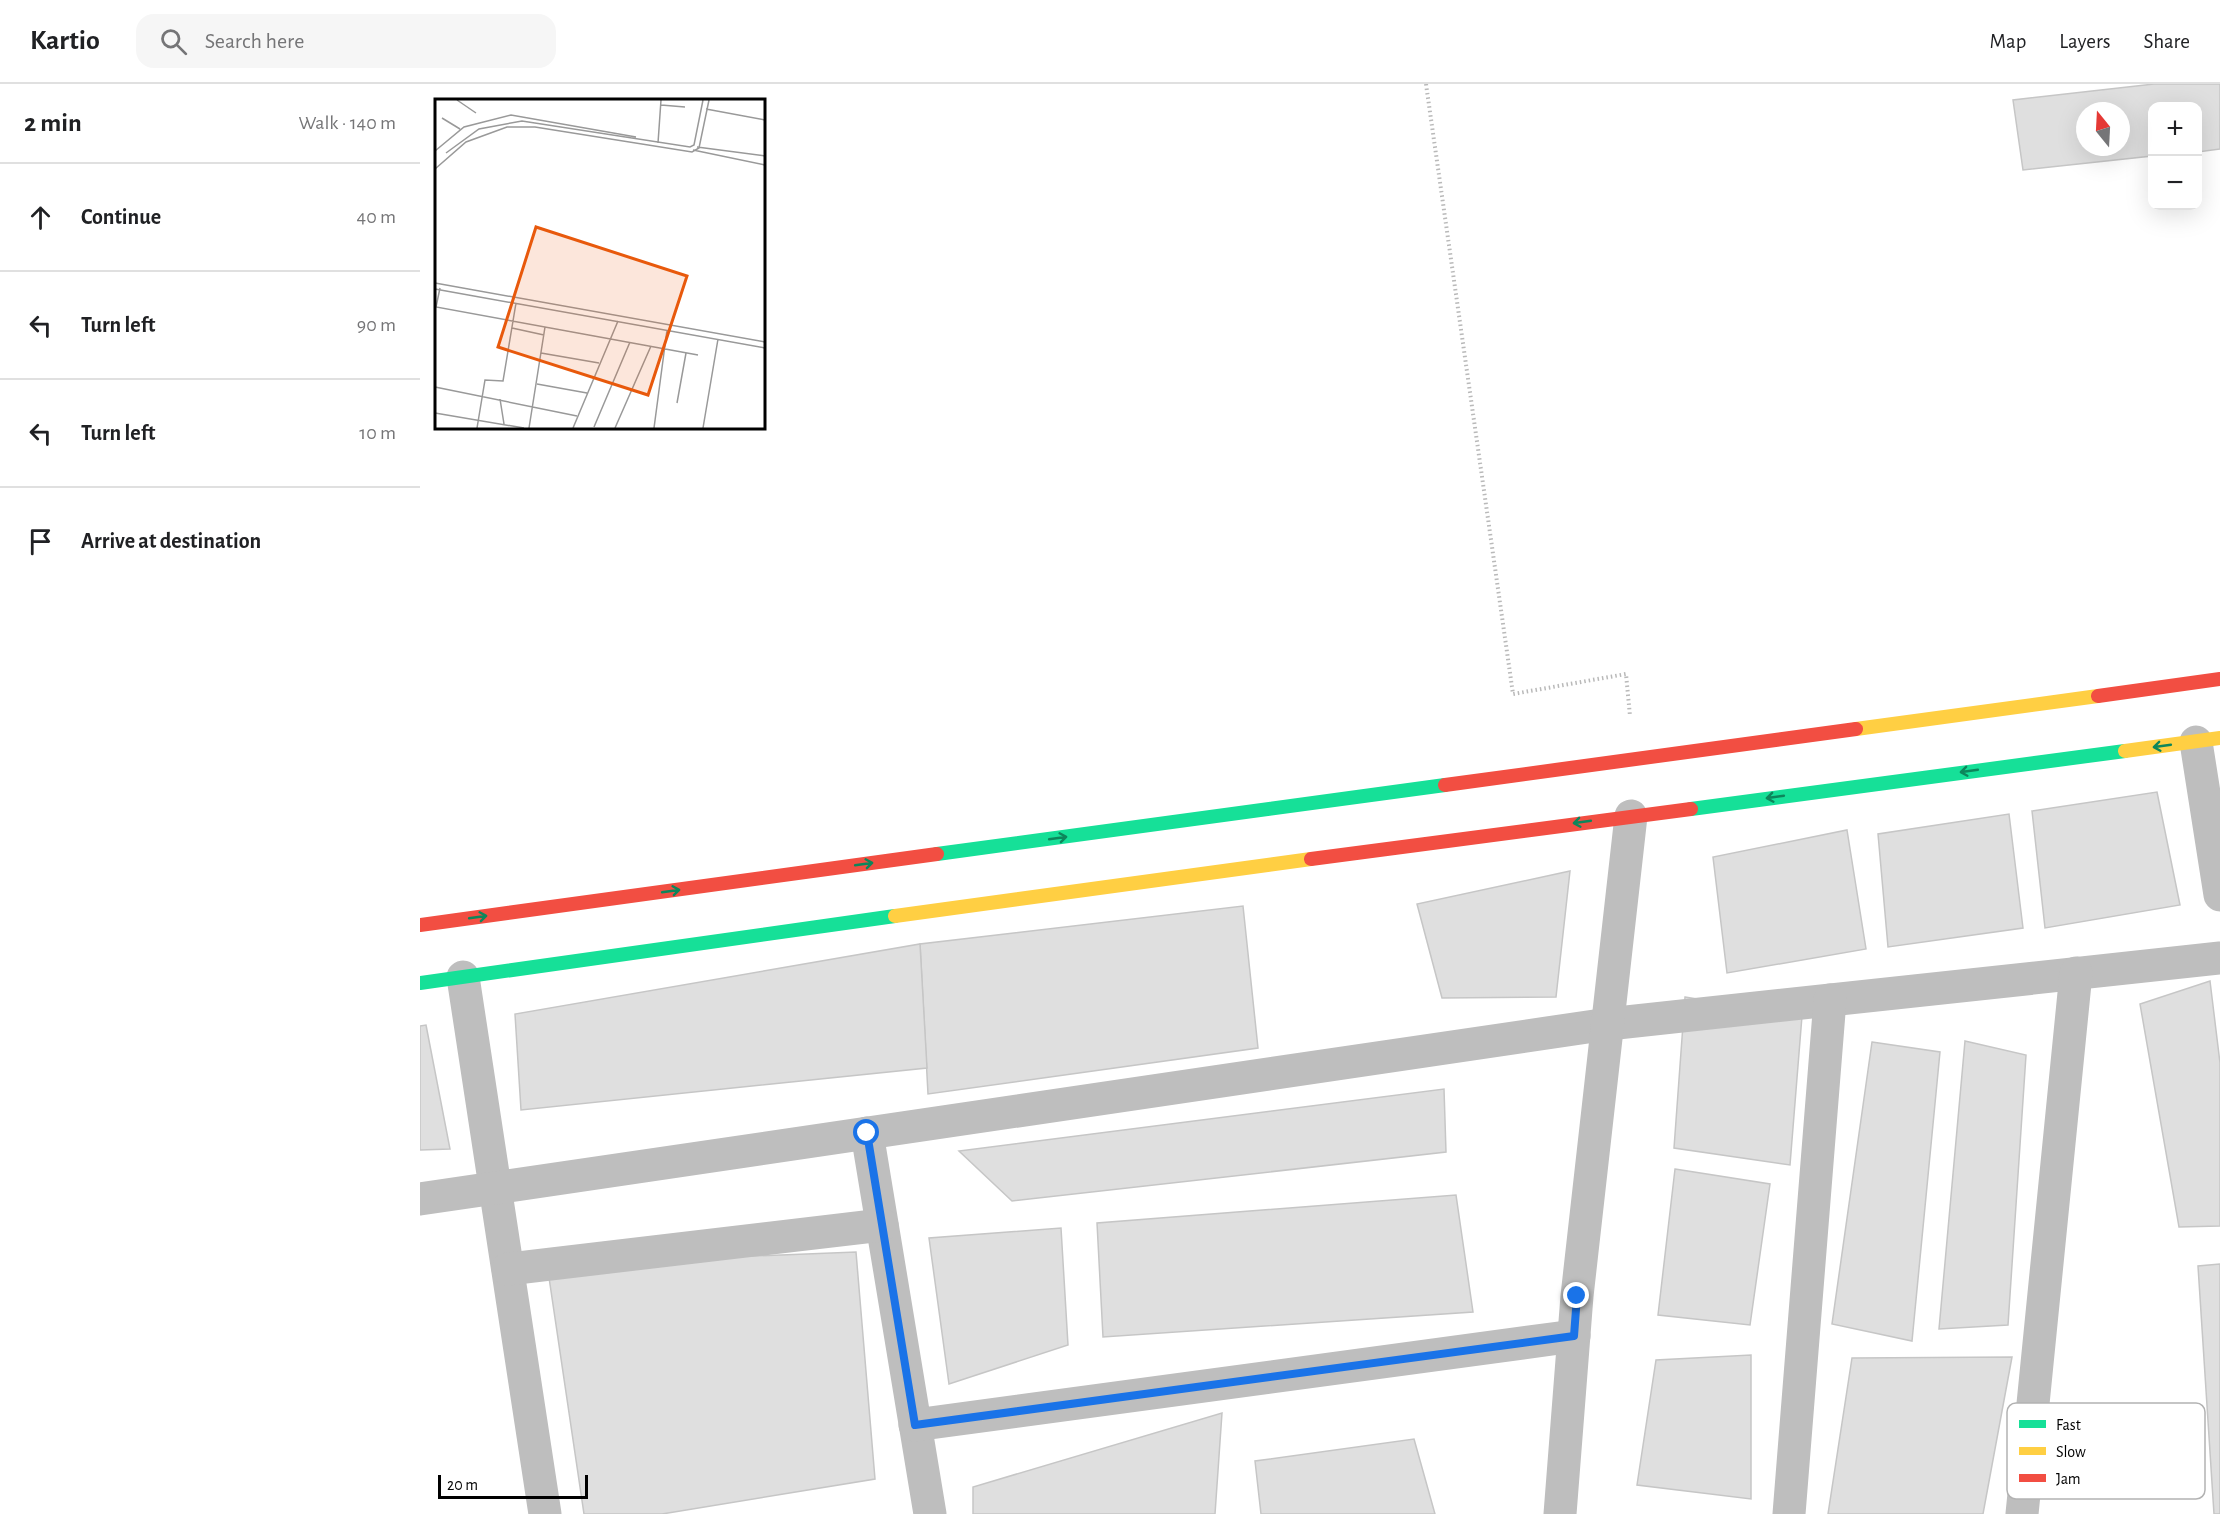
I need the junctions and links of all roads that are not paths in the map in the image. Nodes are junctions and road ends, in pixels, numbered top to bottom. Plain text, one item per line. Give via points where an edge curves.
1 (2220, 678) edge
2 (2208, 740) edge
3 (1631, 816) junction
4 (2220, 895) edge
5 (420, 925) edge
6 (2220, 958) edge
7 (2076, 973) junction
8 (463, 977) junction
9 (420, 983) edge
10 (1830, 1000) junction
11 (1608, 1024) junction
12 (867, 1133) junction
13 (495, 1188) junction
14 (420, 1199) edge
15 (882, 1225) junction
16 (508, 1269) junction
17 (1574, 1336) junction
18 (2033, 1403) edge
19 (915, 1425) junction
20 (2023, 1499) edge
21 (545, 1514) edge
22 (930, 1514) edge
23 (1560, 1514) edge
24 (1789, 1514) edge
25 (2022, 1514) edge

5 -> 1 street
2 -> 3 street
2 - 4 street
3 -> 8 street
3 - 11 street
6 - 7 street
7 - 10 street
7 - 18 street
8 - 9 street
8 - 13 street
10 - 11 street
10 - 24 street
11 - 12 street
11 - 17 street
12 - 13 street
12 - 15 street
13 - 14 street
13 - 16 street
15 - 16 street
15 - 19 street
16 - 21 street
17 - 19 street
17 - 23 street
19 - 22 street
20 - 25 street

